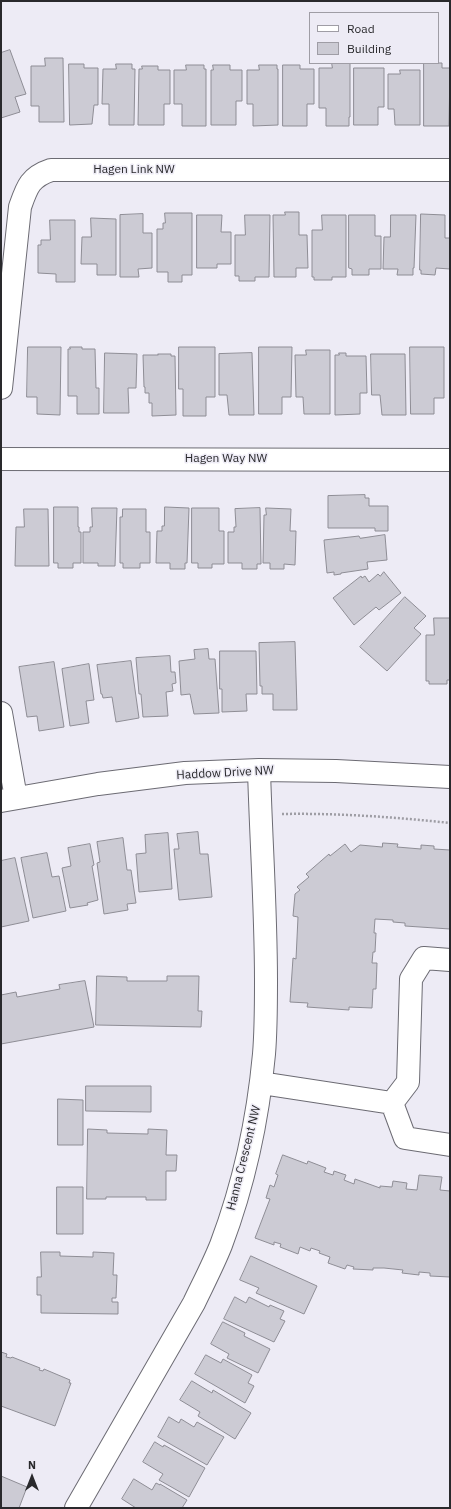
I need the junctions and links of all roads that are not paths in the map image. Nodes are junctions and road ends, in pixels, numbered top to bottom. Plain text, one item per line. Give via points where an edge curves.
1 (450, 170) edge
2 (1, 388) edge
3 (1, 459) edge
4 (450, 460) edge
5 (1, 713) edge
6 (258, 770) junction
7 (450, 777) edge
8 (8, 799) edge
9 (450, 960) edge
10 (261, 1083) junction
11 (392, 1103) junction
12 (450, 1145) edge
13 (76, 1508) edge

1 - 2 street, Hagen Link NW via 51,170 40,174 33,179 25,192 20,207
3 - 4 street, Hagen Way NW
5 - 8 street
6 - 7 street, Haddow Drive NW
6 - 8 street, Haddow Drive NW via 185,773
6 - 10 street, Hanna Crescent NW via 266,949
9 - 11 street via 424,958 411,980 408,1082
10 - 11 street
10 - 13 street, Hanna Crescent NW via 247,1159 221,1245 194,1303
11 - 12 street via 405,1138

